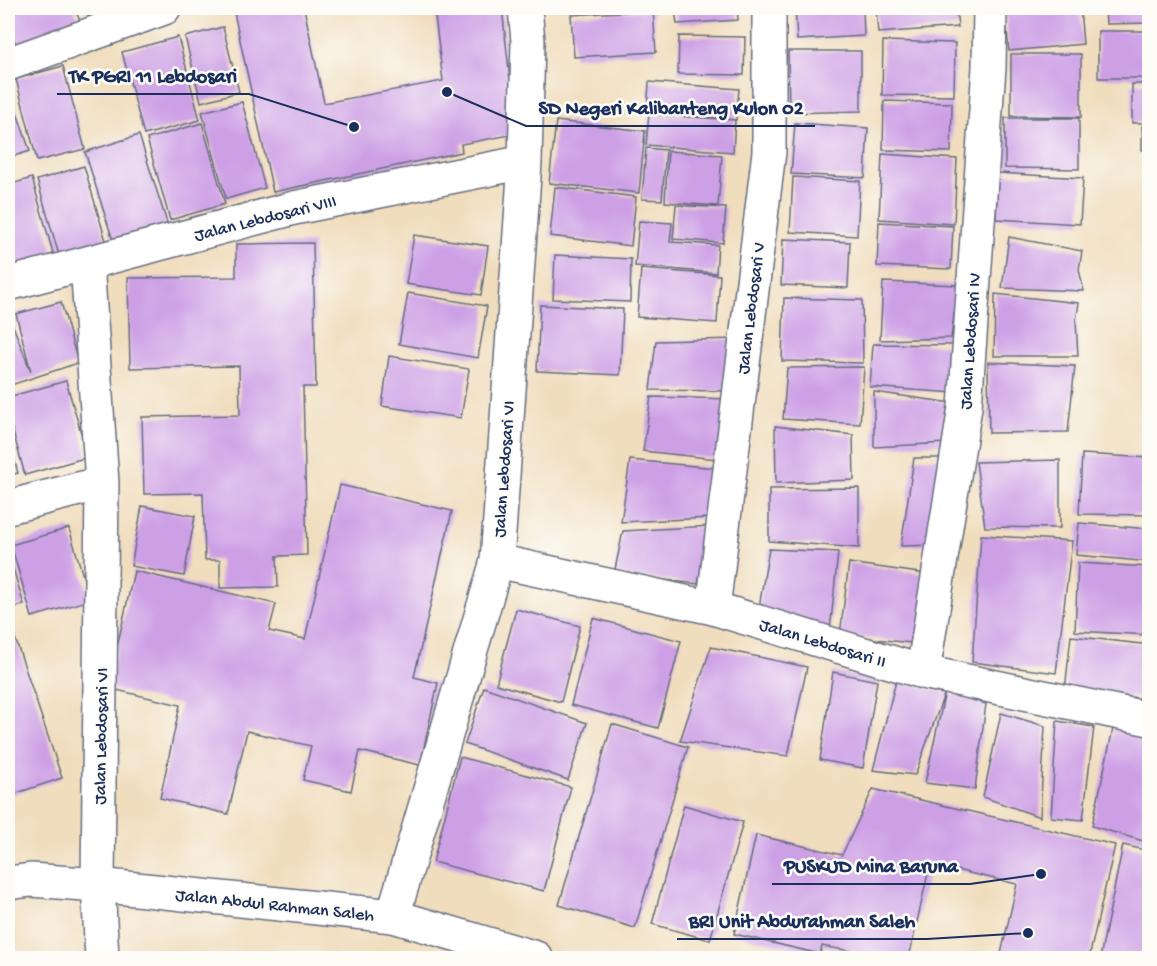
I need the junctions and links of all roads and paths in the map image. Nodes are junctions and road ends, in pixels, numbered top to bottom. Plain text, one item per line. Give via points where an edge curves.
1 (164, 8) edge
2 (525, 8) edge
3 (769, 8) edge
4 (990, 8) edge
5 (8, 64) edge
6 (525, 162) junction
7 (87, 263) junction
8 (8, 284) edge
9 (102, 483) junction
10 (8, 507) edge
11 (497, 561) junction
12 (713, 608) junction
13 (923, 672) junction
14 (1149, 719) edge
15 (8, 883) edge
16 (98, 885) junction
17 (393, 916) junction
18 (102, 958) edge
19 (536, 958) edge

1 - 5 street
2 - 6 street, Jalan Lebdosari VI
3 - 12 street, Jalan Lebdosari V via 769,152
4 - 13 street, Jalan Lebdosari IV via 965,407
6 - 7 street, Jalan Lebdosari VIII via 294,208
6 - 11 street, Jalan Lebdosari VI
7 - 8 street, Jalan Lebdosari VIII
7 - 9 street, Jalan Lebdosari VI
9 - 10 street
9 - 16 street, Jalan Lebdosari VI
11 - 12 street, Jalan Lebdosari II
11 - 17 street, Jalan Lebdosari VI
12 - 13 street, Jalan Lebdosari II
13 - 14 street, Jalan Lebdosari II
15 - 16 street, Jalan Abdul Rahman Saleh via 31,880
16 - 17 street, Jalan Abdul Rahman Saleh
16 - 18 street, Jalan Lebdosari VI
17 - 19 street, Jalan Abdul Rahman Saleh

